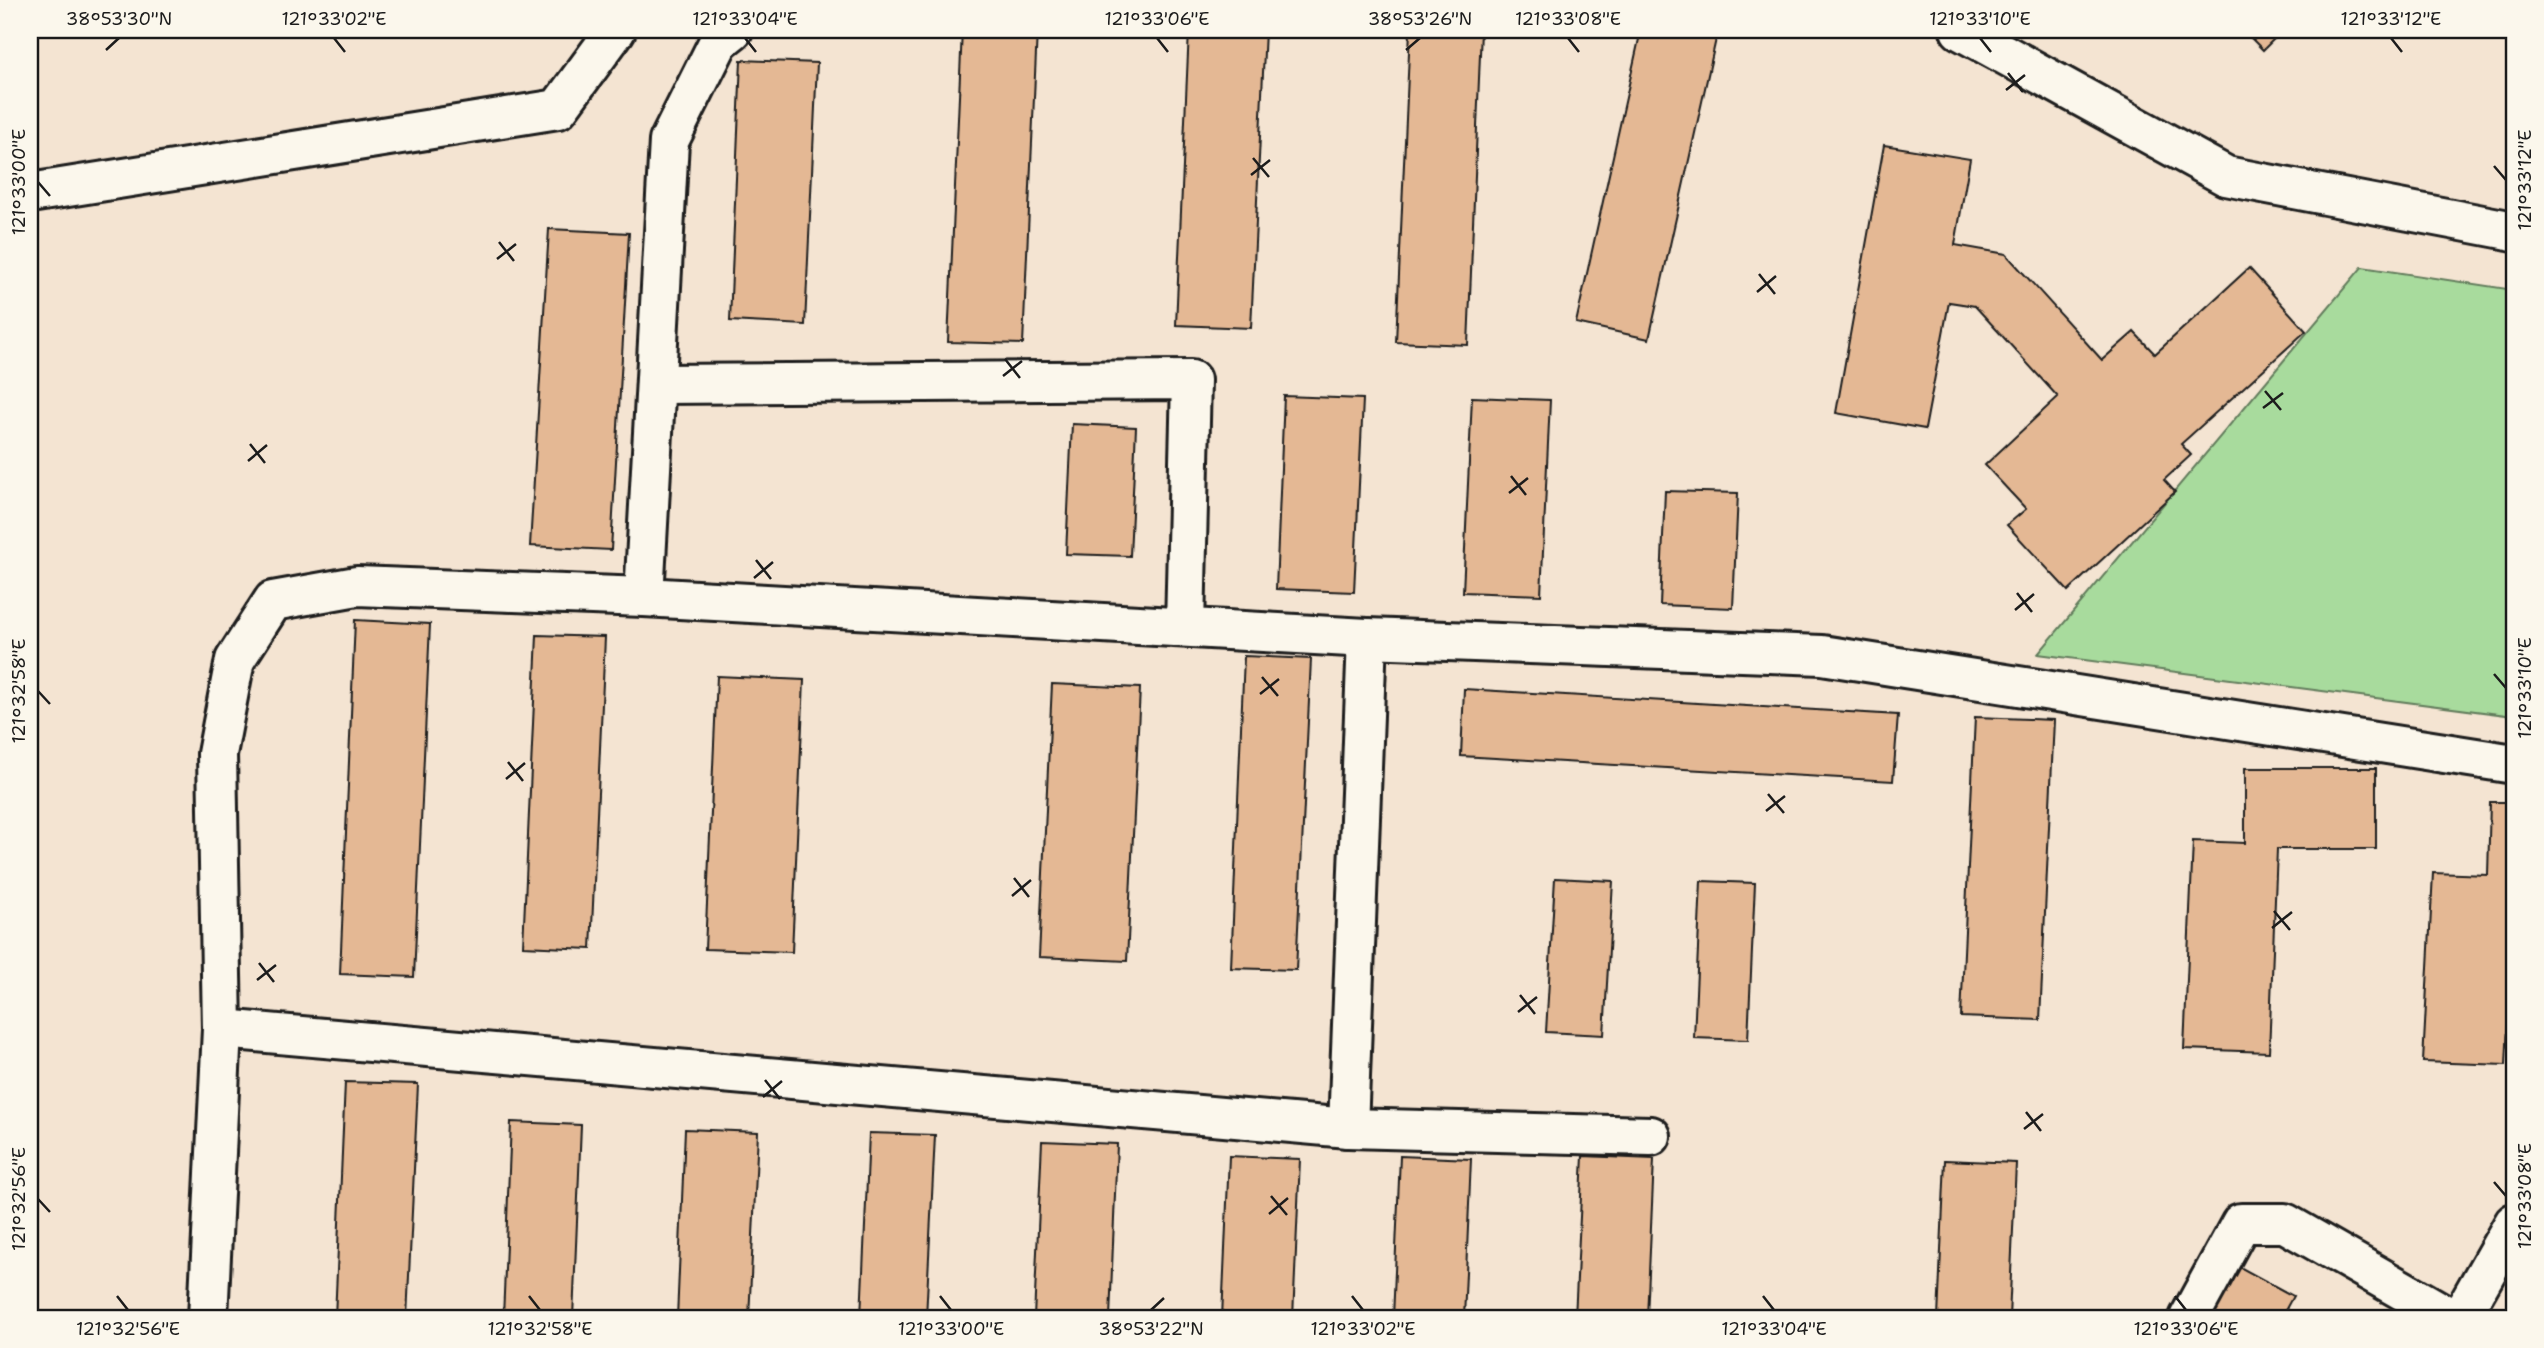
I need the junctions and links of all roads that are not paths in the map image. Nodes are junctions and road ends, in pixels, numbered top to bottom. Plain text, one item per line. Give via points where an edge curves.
1 (616, 30) edge
2 (733, 30) edge
3 (1960, 30) edge
4 (30, 193) edge
5 (2514, 231) edge
6 (656, 384) junction
7 (645, 597) junction
8 (1185, 627) junction
9 (1367, 638) junction
10 (2514, 764) edge
11 (222, 1029) junction
12 (1348, 1128) junction
13 (1651, 1136) dead end
14 (2514, 1223) edge
15 (208, 1318) edge
16 (2189, 1318) edge
17 (2451, 1318) edge
18 (2460, 1318) edge

1 - 4 street via 558,109
2 - 6 street via 719,41 669,141
3 - 5 street via 2226,176
6 - 7 street
6 - 8 street via 1191,380
7 - 8 street
7 - 11 street via 357,586 273,601 234,660 217,754
8 - 9 street
9 - 10 street via 1822,655
9 - 12 street
11 - 12 street
11 - 15 street
12 - 13 street
14 - 18 street
16 - 17 street via 2241,1223 2285,1223

